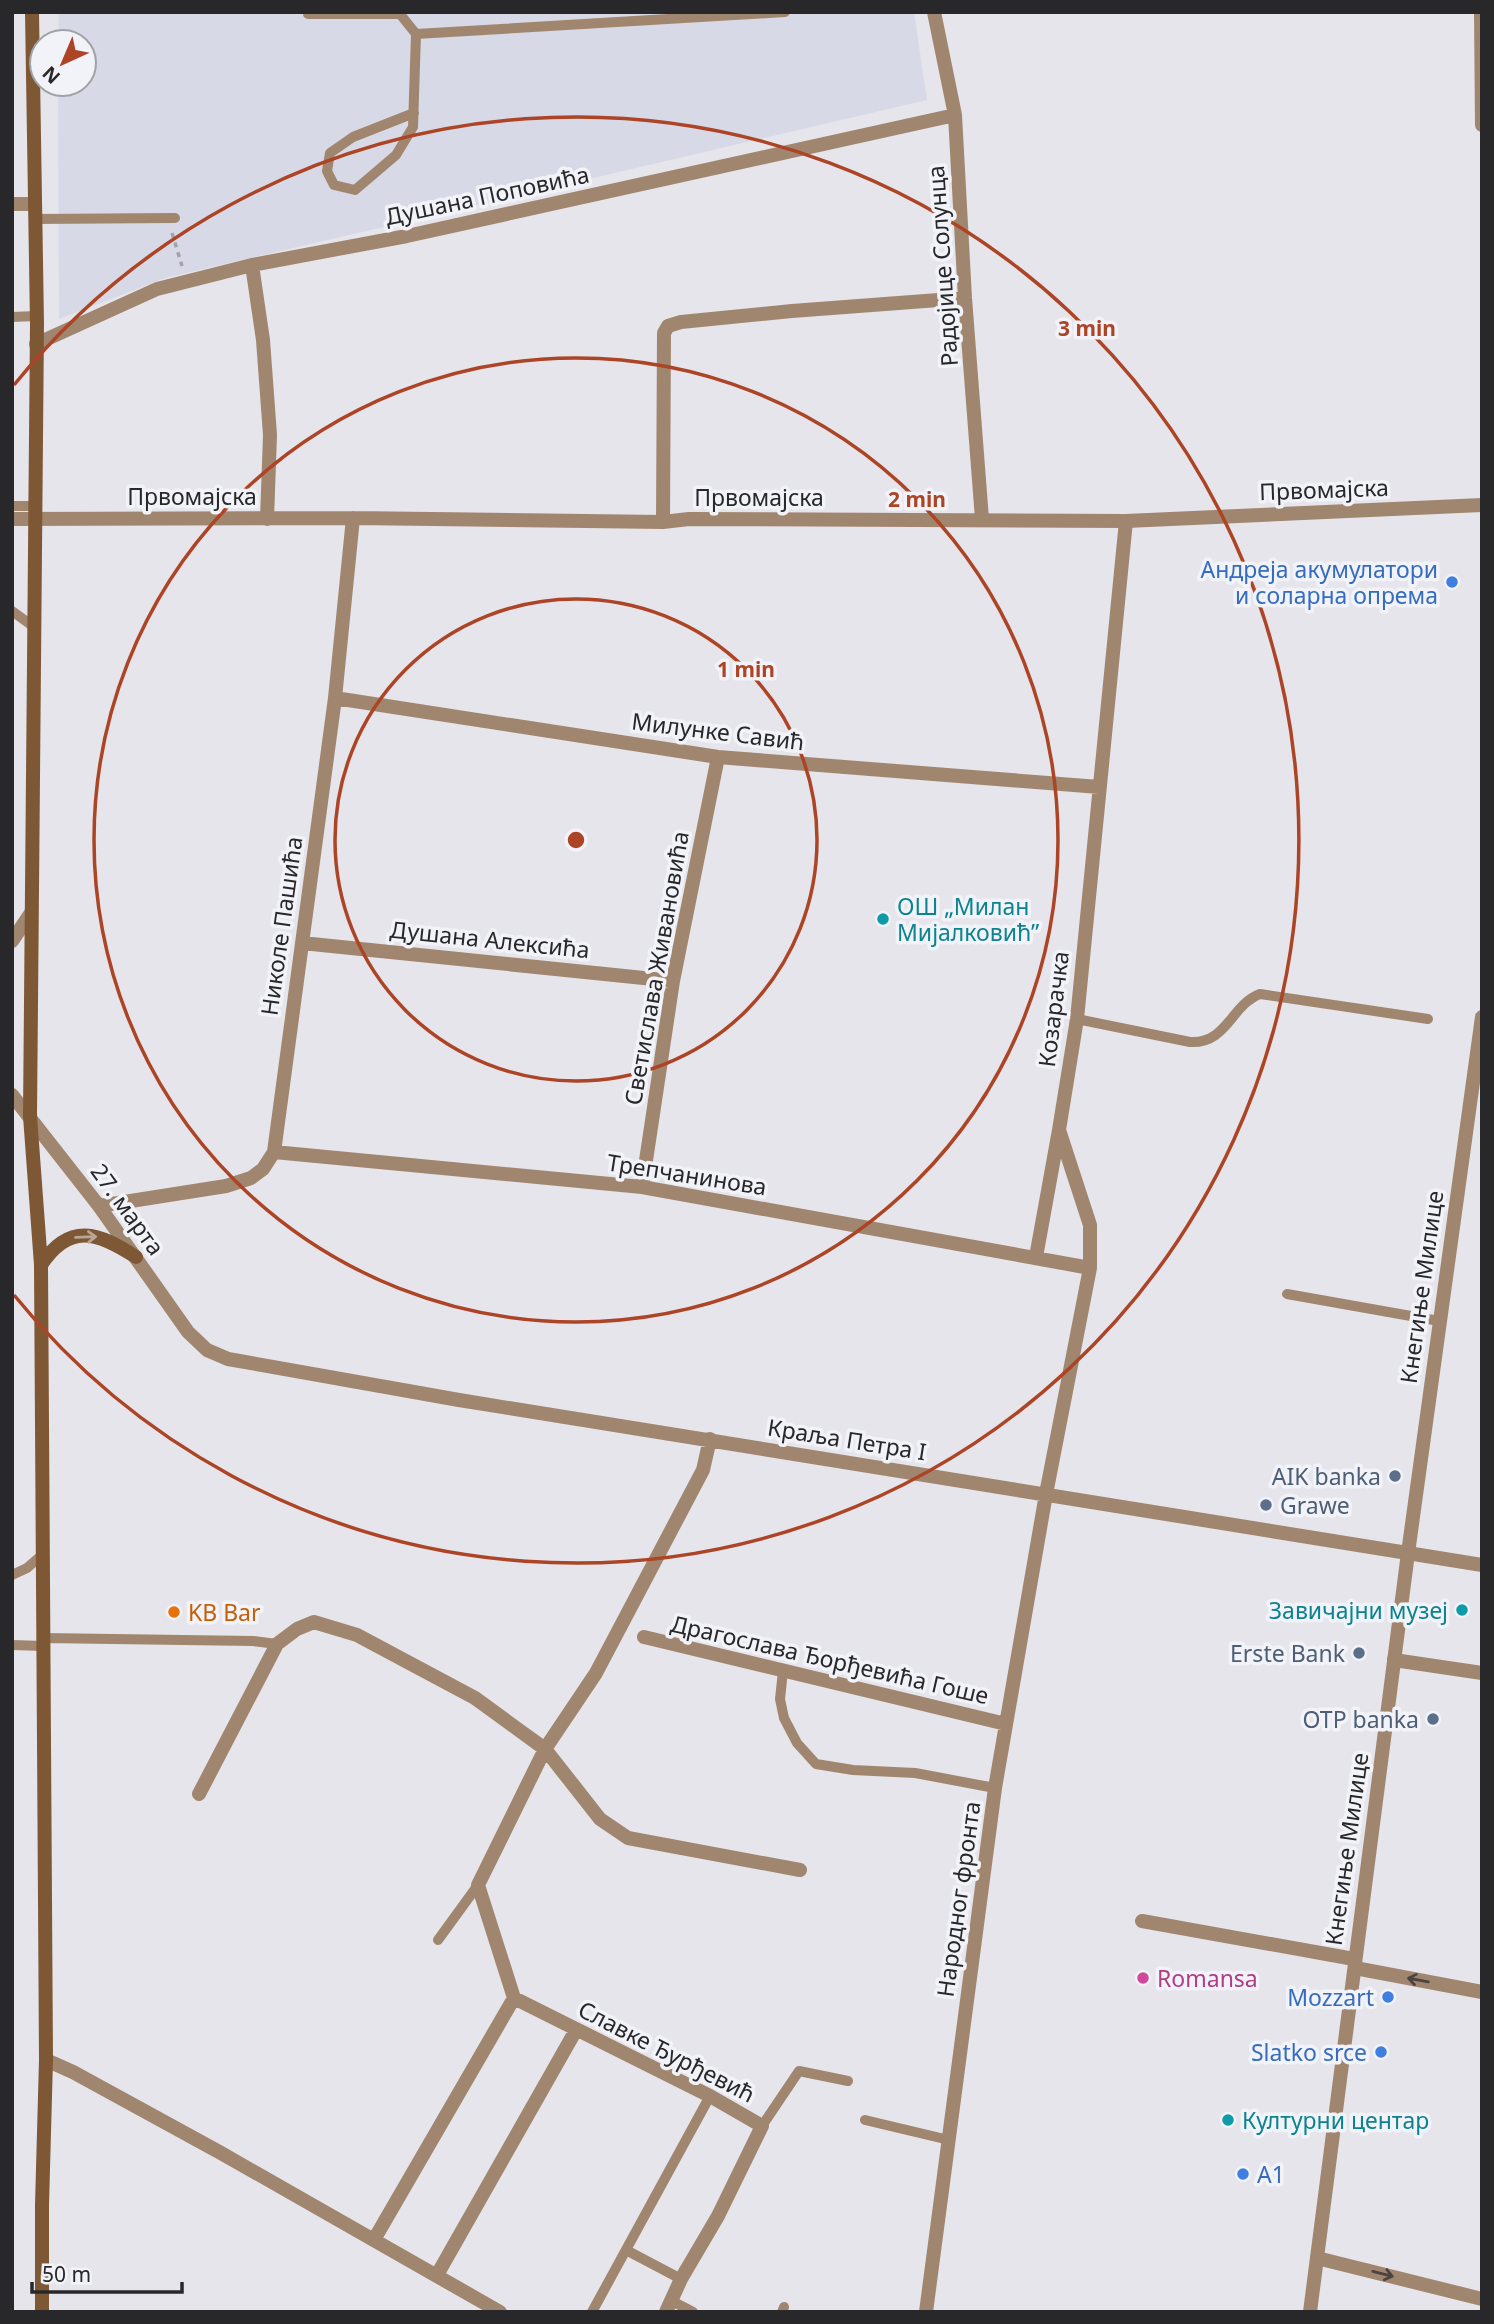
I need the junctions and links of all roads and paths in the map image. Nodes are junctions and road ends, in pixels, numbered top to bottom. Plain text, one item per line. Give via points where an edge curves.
1 (32, 12) edge
2 (785, 12) edge
3 (934, 12) edge
4 (1480, 12) edge
5 (308, 14) edge
6 (416, 34) junction
7 (414, 113) junction
8 (955, 115) junction
9 (1482, 125) edge
10 (12, 204) edge
11 (34, 204) junction
12 (172, 218) joint
13 (34, 219) junction
14 (251, 265) junction
15 (186, 282) junction
16 (965, 298) junction
17 (36, 316) junction
18 (12, 317) edge
19 (36, 344) junction
20 (1482, 505) edge
21 (12, 506) edge
22 (35, 512) junction
23 (353, 518) junction
24 (12, 519) edge
25 (267, 519) junction
26 (982, 519) junction
27 (663, 522) junction
28 (1126, 522) junction
29 (12, 526) edge
30 (12, 611) edge
31 (34, 627) junction
32 (335, 698) junction
33 (718, 757) junction
34 (1099, 787) junction
35 (31, 913) junction
36 (12, 941) edge
37 (302, 943) junction
38 (673, 981) junction
39 (1482, 1017) edge
40 (1077, 1019) junction
41 (1428, 1019) dead end
42 (12, 1095) edge
43 (30, 1116) junction
44 (1059, 1130) junction
45 (274, 1152) junction
46 (642, 1187) junction
47 (99, 1206) junction
48 (1036, 1257) junction
49 (136, 1258) junction
50 (41, 1265) junction
51 (1090, 1268) junction
52 (1287, 1294) dead end
53 (1439, 1321) junction
54 (207, 1350) joint
55 (710, 1439) junction
56 (1046, 1494) junction
57 (1408, 1553) junction
58 (42, 1555) junction
59 (1482, 1565) edge
60 (12, 1575) edge
61 (644, 1637) dead end
62 (43, 1642) junction
63 (277, 1644) junction
64 (12, 1646) edge
65 (1394, 1660) junction
66 (783, 1671) junction
67 (1482, 1673) edge
68 (1006, 1724) junction
69 (545, 1749) junction
70 (995, 1788) junction
71 (199, 1794) dead end
72 (800, 1870) dead end
73 (478, 1885) junction
74 (1142, 1921) dead end
75 (438, 1940) dead end
76 (1354, 1964) junction
77 (1482, 1992) edge
78 (514, 1998) junction
79 (576, 2030) junction
80 (46, 2060) junction
81 (848, 2081) dead end
82 (710, 2096) junction
83 (865, 2120) dead end
84 (762, 2126) junction
85 (949, 2140) junction
86 (375, 2238) junction
87 (626, 2250) junction
88 (1317, 2258) junction
89 (437, 2275) junction
90 (681, 2278) junction
91 (1482, 2298) edge
92 (669, 2306) edge
93 (42, 2312) edge
94 (500, 2312) edge
95 (592, 2312) edge
96 (693, 2312) edge
97 (926, 2312) edge
98 (1310, 2312) edge

1 - 11 main road
2 - 6 lane
3 - 8 street, Радојице Солунца
4 - 9 street
5 - 6 lane via 400,14
6 - 7 lane
7 - 7 lane via 413,127 396,155 355,190 334,185 327,171 330,153 353,137
8 - 14 street, Душана Поповића via 407,236
8 - 16 street, Радојице Солунца
10 - 11 street
11 - 13 main road
12 - 13 lane
12 - 15 path
13 - 17 main road
14 - 15 street, Душана Поповића
14 - 25 street via 263,340 270,435
15 - 19 street, Душана Поповића via 157,289
16 - 26 street, Радојице Солунца
16 - 27 street via 668,326 664,333
17 - 18 lane
17 - 19 main road
19 - 22 main road
20 - 28 street, Првомајска
21 - 22 lane
22 - 24 street, Првомајска
22 - 25 street, Првомајска
22 - 29 lane
22 - 31 main road
23 - 25 street, Првомајска
23 - 27 street, Првомајска
23 - 32 street, Николе Пашића
26 - 27 street, Првомајска
26 - 28 street, Првомајска
28 - 34 street, Козарачка
30 - 31 lane
31 - 35 main road
32 - 33 street, Милунке Савић
32 - 37 street, Николе Пашића
33 - 34 street, Милунке Савић
33 - 38 street, Светислава Живановића
34 - 40 street, Козарачка
35 - 36 street
35 - 43 main road
37 - 38 street, Душана Алексића
37 - 45 street, Николе Пашића
38 - 46 street, Светислава Живановића
39 - 53 street, Кнегиње Милице
40 - 41 lane via 1202,1043 1225,1027 1247,999 1259,994
40 - 44 street, Козарачка
42 - 43 street, 27. марта
43 - 47 street, 27. марта
43 - 50 main road
44 - 48 street
44 - 51 street, Козарачка via 1090,1225
45 - 46 street, Трепчанинова
45 - 47 street via 251,1178 226,1186
46 - 48 street, Трепчанинова
47 - 49 street, 27. марта
48 - 51 street, Трепчанинова
50 -> 49 main road via 62,1244 82,1236 97,1236
49 - 54 street, 27. марта via 188,1332
50 - 58 main road
51 - 56 street, Козарачка
52 - 53 lane
53 - 57 street, Кнегиње Милице
54 - 55 street, Краља Петра I via 228,1359 312,1376
55 - 56 street, Краља Петра I
55 - 69 street via 703,1469 596,1673
56 - 57 street, Краља Петра I
56 - 68 street, Народног фронта
57 - 59 street, Краља Петра I
57 - 65 street, Кнегиње Милице
58 - 60 lane
58 - 62 main road
61 - 66 street, Драгослава Ђорђевића Гоше
62 - 63 lane
62 - 64 lane
62 - 80 main road
63 - 69 street via 314,1622 357,1635 475,1699
63 - 71 street
65 - 67 street
65 - 76 street, Кнегиње Милице
66 - 68 street, Драгослава Ђорђевића Гоше
66 - 70 lane via 780,1699 784,1718 816,1765 915,1773
68 - 70 street, Народног фронта
69 - 72 street via 600,1819 628,1838
69 - 73 street
70 - 85 street, Народног фронта
73 - 75 lane
73 - 78 street
74 - 76 street
77 -> 76 street
76 - 88 street, Кнегиње Милице
78 - 79 street, Славке Ђурђевић
78 - 86 street
79 - 82 street, Славке Ђурђевић
79 - 89 street
80 - 86 street
80 - 93 main road
81 - 84 lane via 799,2071
82 - 84 street, Славке Ђурђевић
82 - 87 lane
83 - 85 lane
84 - 90 street, Славке Ђурђевић
85 - 97 street, Народног фронта
86 - 89 street
87 - 90 lane
87 - 95 lane
88 -> 91 street
88 - 98 street, Кнегиње Милице
89 - 94 street
90 - 92 street, Славке Ђурђевић
92 - 96 lane

